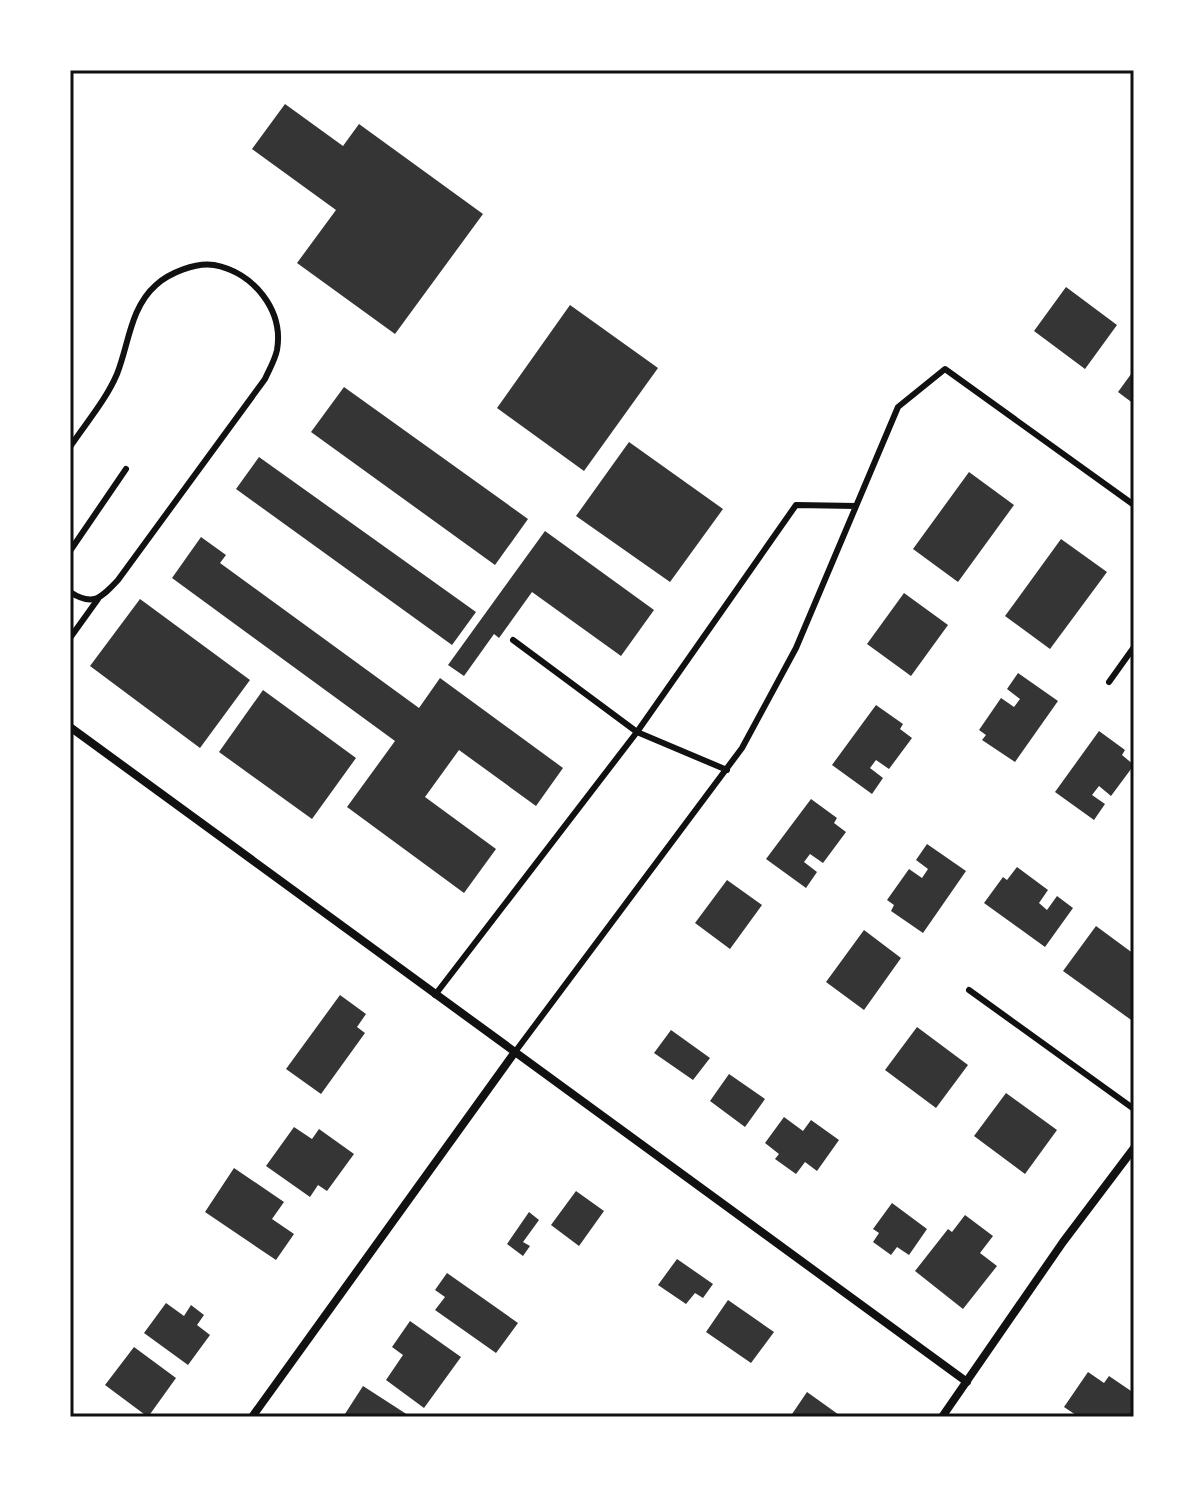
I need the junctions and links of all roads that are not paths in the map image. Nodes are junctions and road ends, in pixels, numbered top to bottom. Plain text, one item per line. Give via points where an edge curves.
1 (70, 447) edge
2 (126, 469) dead end
3 (1134, 505) edge
4 (856, 506) junction
5 (70, 551) edge
6 (70, 592) edge
7 (99, 597) junction
8 (70, 638) edge
9 (513, 640) dead end
10 (1134, 647) edge
11 (1109, 682) dead end
12 (70, 727) edge
13 (637, 732) junction
14 (727, 770) junction
15 (969, 990) dead end
16 (435, 995) junction
17 (515, 1052) junction
18 (1134, 1109) edge
19 (1134, 1148) edge
20 (967, 1382) junction
21 (252, 1417) edge
22 (942, 1417) edge

1 - 7 lane via 112,383 132,322 155,285 175,273 213,265 238,273 258,289 273,314 278,336 265,379 118,580
2 - 5 lane
3 - 4 lane via 945,369 898,407
4 - 13 lane via 796,505
4 - 14 lane via 796,648
6 - 7 lane via 90,601
7 - 8 lane
9 - 13 lane
10 - 11 lane
12 - 16 street
13 - 14 lane
13 - 16 lane
14 - 17 lane
15 - 18 lane
16 - 17 street
17 - 20 street
17 - 21 street
19 - 20 street
20 - 22 street

